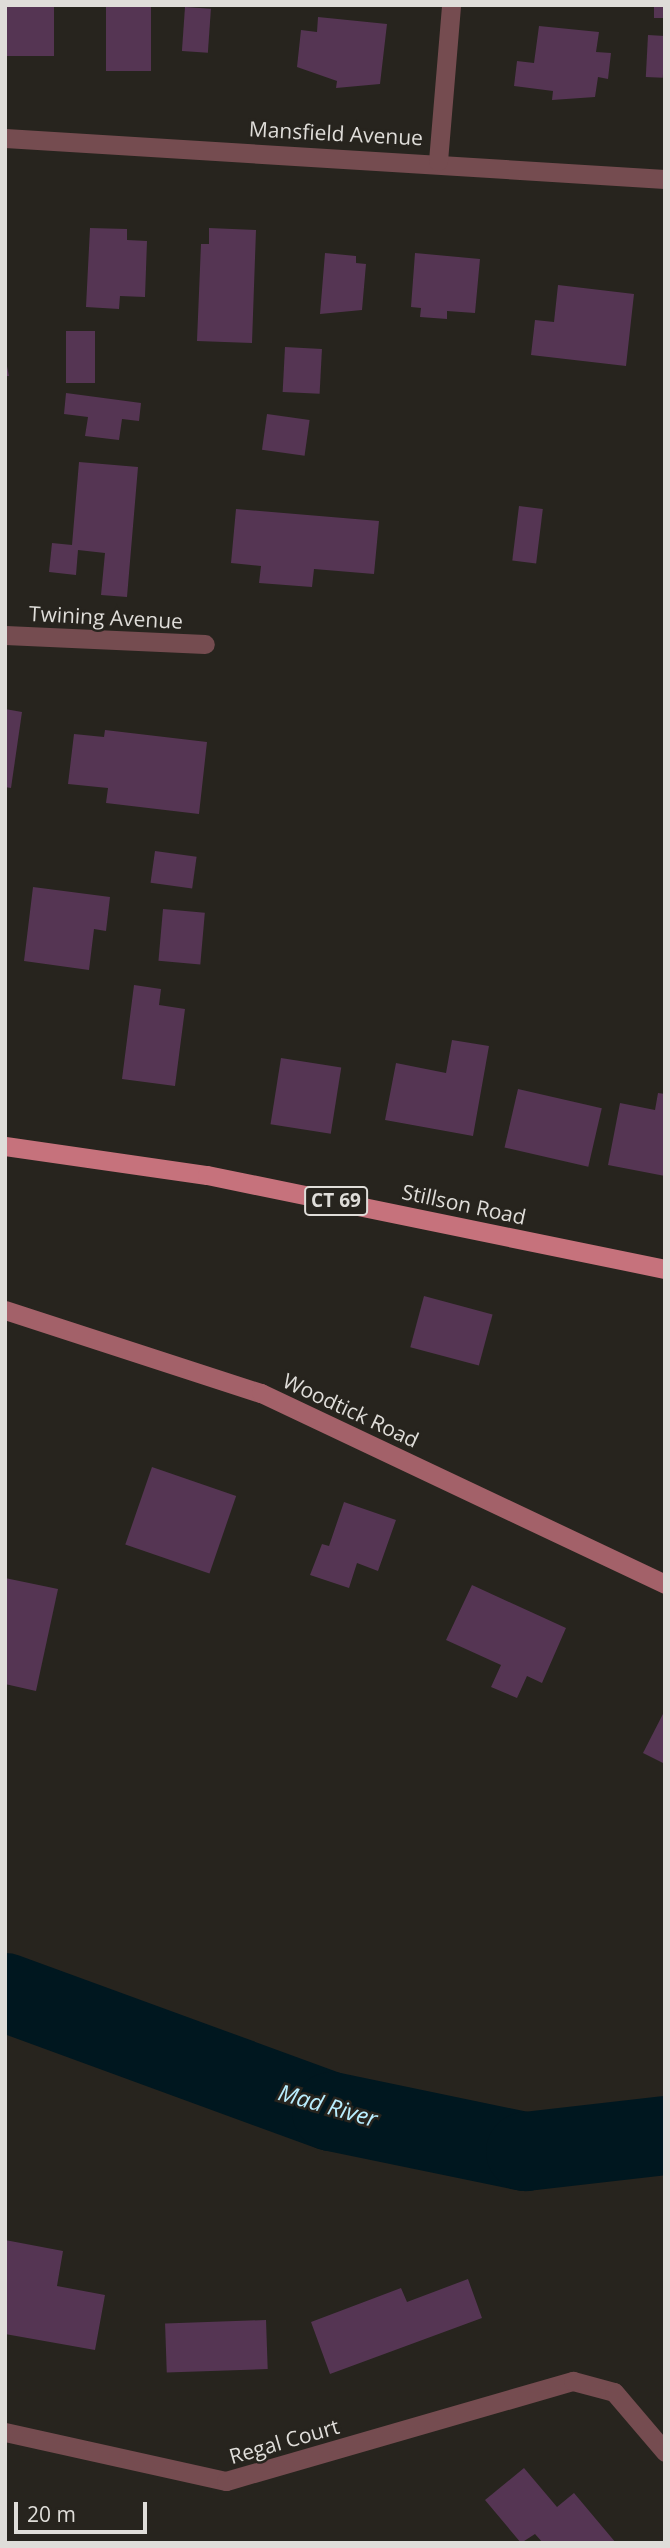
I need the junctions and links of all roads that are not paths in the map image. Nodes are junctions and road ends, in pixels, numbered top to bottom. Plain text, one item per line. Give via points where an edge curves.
1 (451, 5) edge
2 (5, 138) edge
3 (438, 160) junction
4 (665, 179) edge
5 (5, 635) edge
6 (205, 644) dead end
7 (5, 1146) edge
8 (665, 1269) edge
9 (5, 1310) edge
10 (665, 1584) edge
11 (5, 2432) edge
12 (665, 2452) edge

1 - 3 street
2 - 3 street, Mansfield Avenue
3 - 4 street, Mansfield Avenue
5 - 6 street, Twining Avenue
7 - 8 main road, Stillson Road / CT 69 via 207,1175
9 - 10 main road, Woodtick Road via 272,1398
11 - 12 street, Regal Court via 226,2481 573,2381 614,2392

